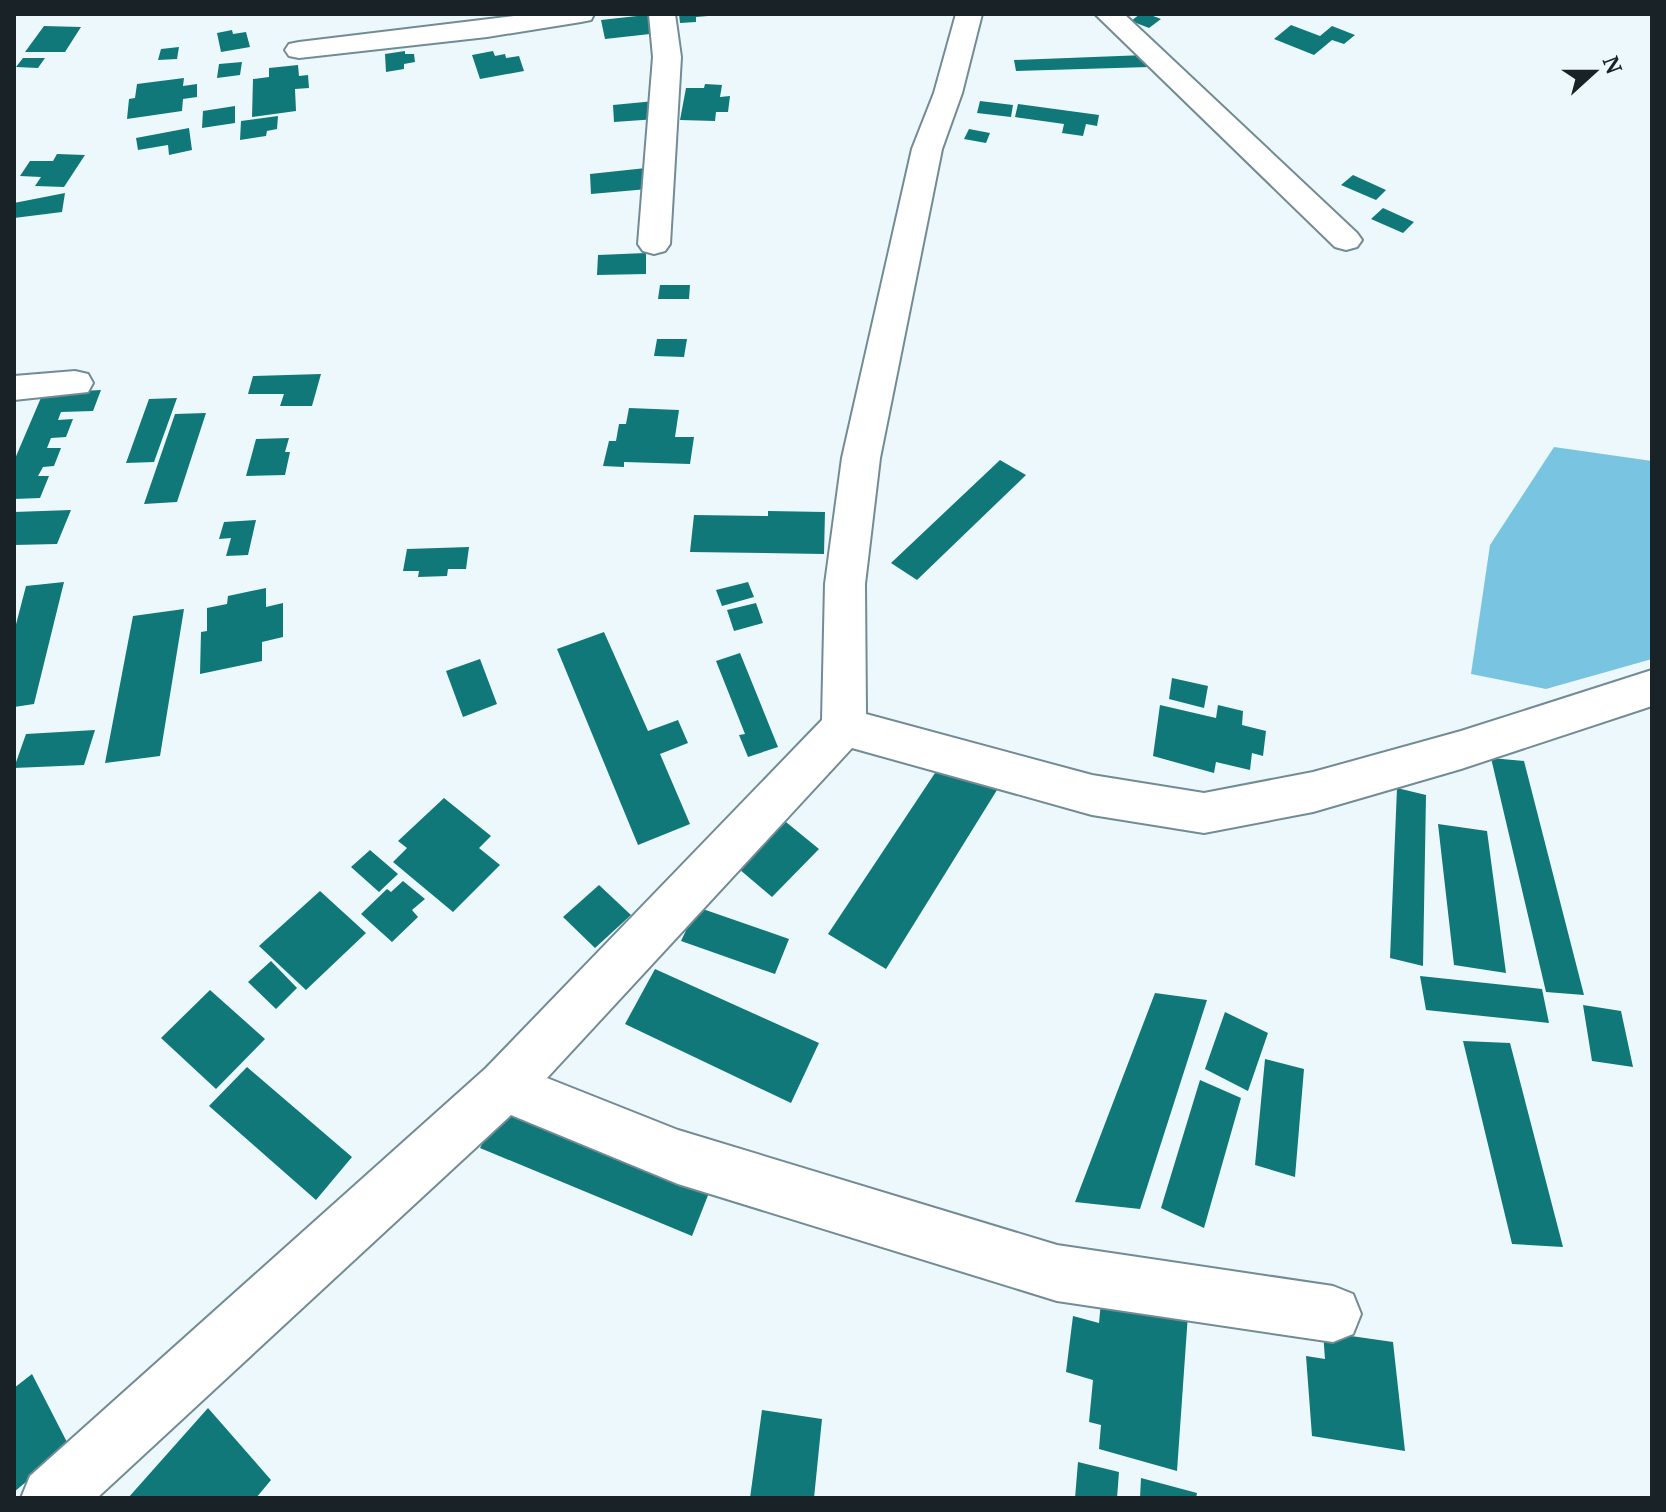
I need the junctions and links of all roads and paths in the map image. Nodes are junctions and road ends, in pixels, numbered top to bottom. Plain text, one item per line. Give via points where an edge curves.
1 (581, 14) edge
2 (662, 14) edge
3 (969, 14) edge
4 (1108, 14) edge
5 (299, 50) dead end
6 (1346, 240) dead end
7 (654, 244) dead end
8 (75, 383) dead end
9 (14, 388) edge
10 (1652, 688) edge
11 (844, 727) junction
12 (504, 1086) junction
13 (1333, 1314) dead end
14 (52, 1498) edge

1 - 5 street
2 - 7 street via 667,57
3 - 11 street via 927,149 861,458 845,584
4 - 6 street
8 - 9 street
10 - 11 street via 1313,792 1204,813 1092,795
11 - 12 street
12 - 13 street via 678,1157 1057,1273
12 - 14 street

